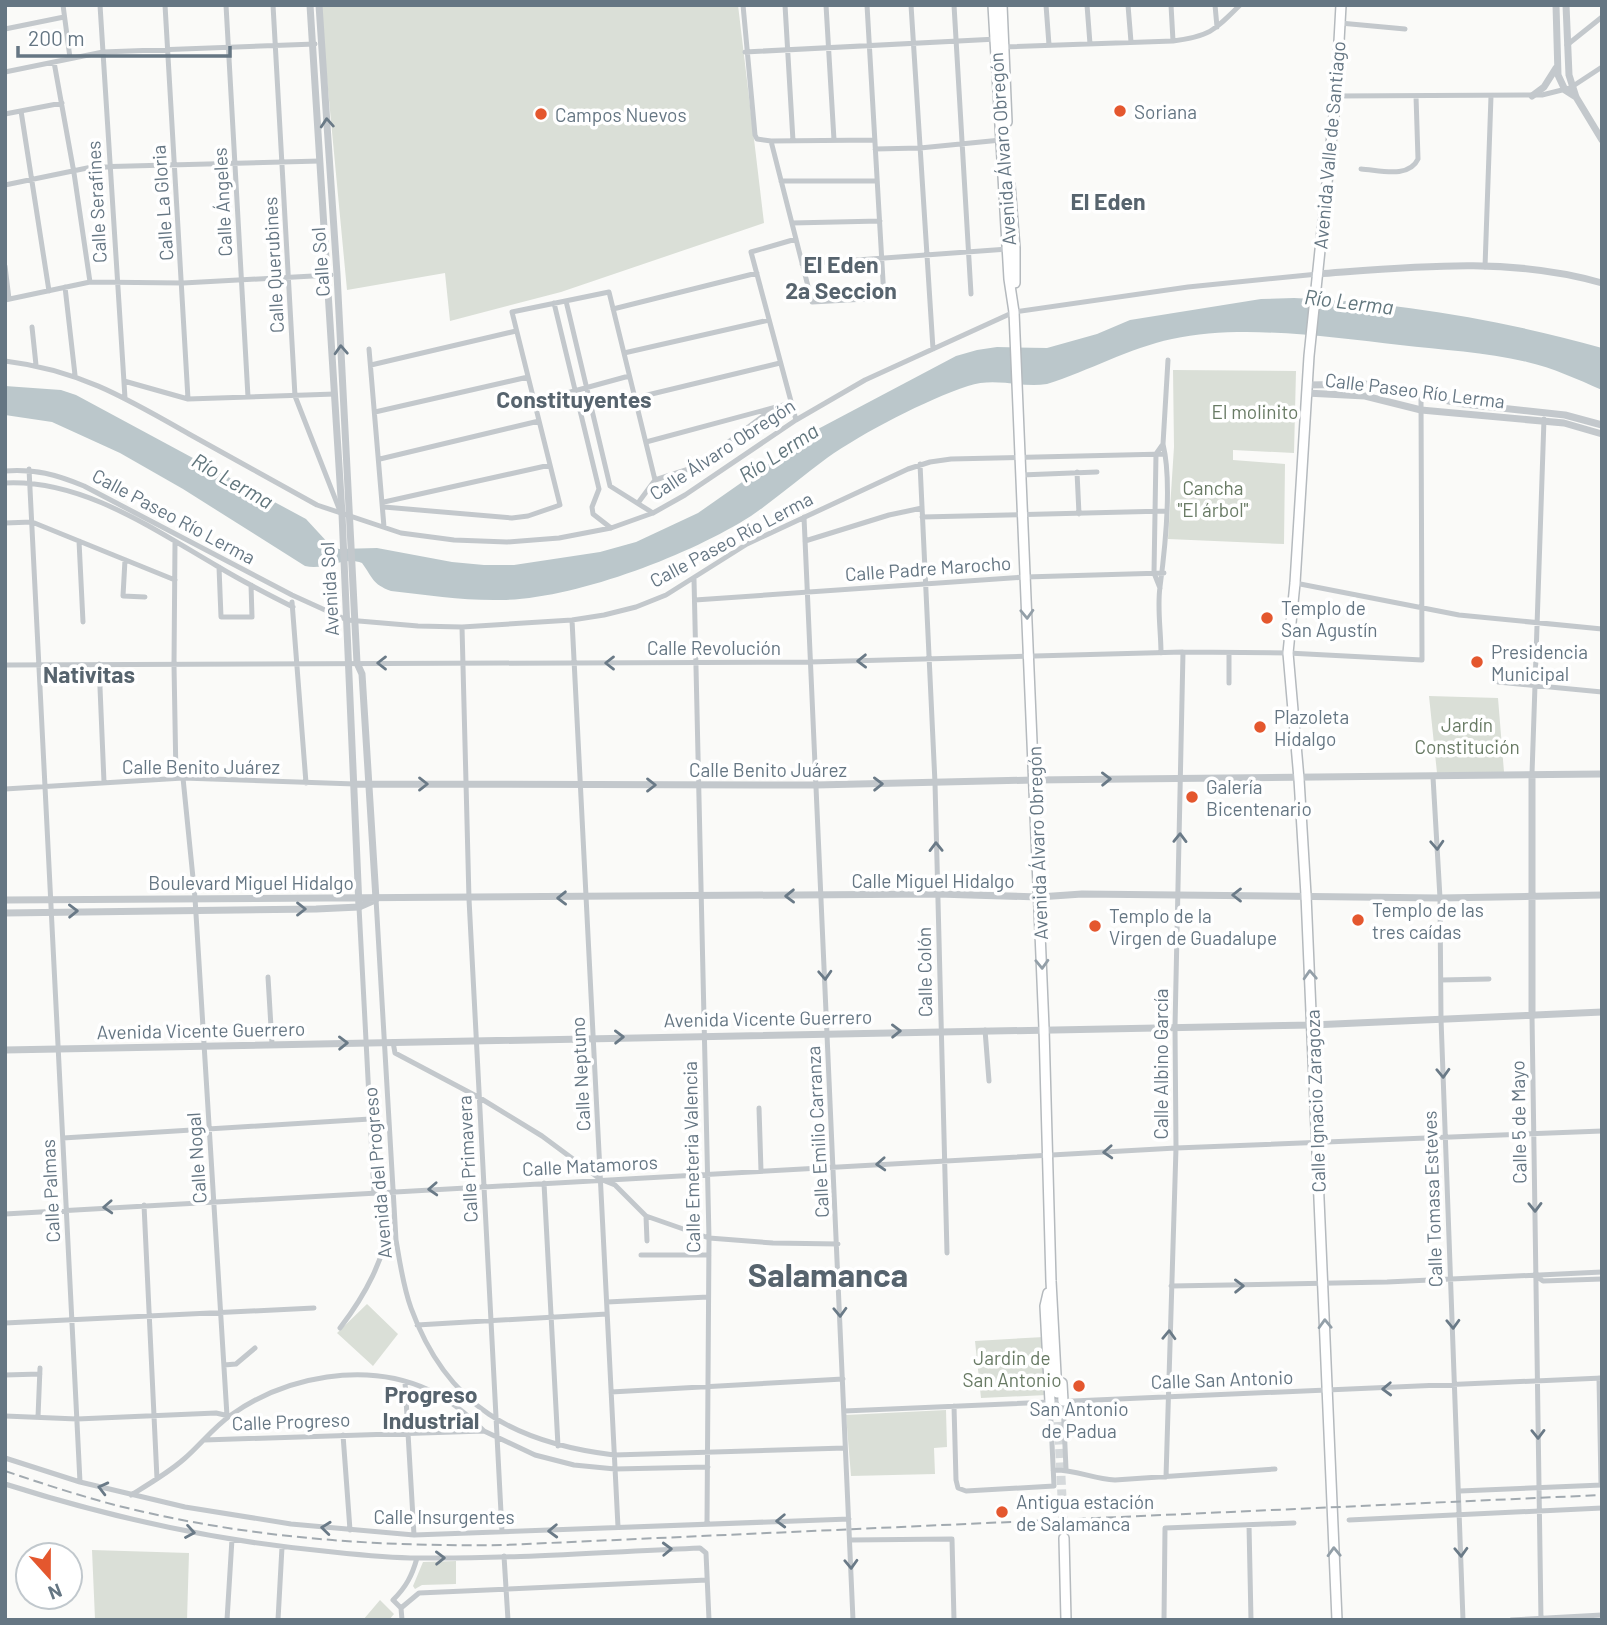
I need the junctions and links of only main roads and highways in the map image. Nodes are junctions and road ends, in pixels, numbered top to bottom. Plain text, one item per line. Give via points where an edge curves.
1 (993, 5) edge
2 (1002, 5) edge
3 (1341, 5) edge
4 (999, 43) junction
5 (1013, 293) junction
6 (1307, 389) joint
7 (1051, 1281) junction
8 (1060, 1397) tunnel mouth
9 (1050, 1402) tunnel mouth
10 (1064, 1538) tunnel mouth
11 (1066, 1620) edge
12 (1337, 1620) edge

1 - 4 main road, Avenida Álvaro Obregón
2 - 4 main road, Avenida Álvaro Obregón
3 - 6 main road, Avenida Valle de Santiago
4 - 5 main road, Avenida Álvaro Obregón
4 - 5 main road, Avenida Álvaro Obregón via 1016,248
5 -> 7 main road, Avenida Álvaro Obregón
12 -> 6 main road, Calle Ignacio Zaragoza via 1306,895 1287,653
7 - 8 main road via 1058,1305
7 - 9 main road via 1045,1306
10 - 11 main road

